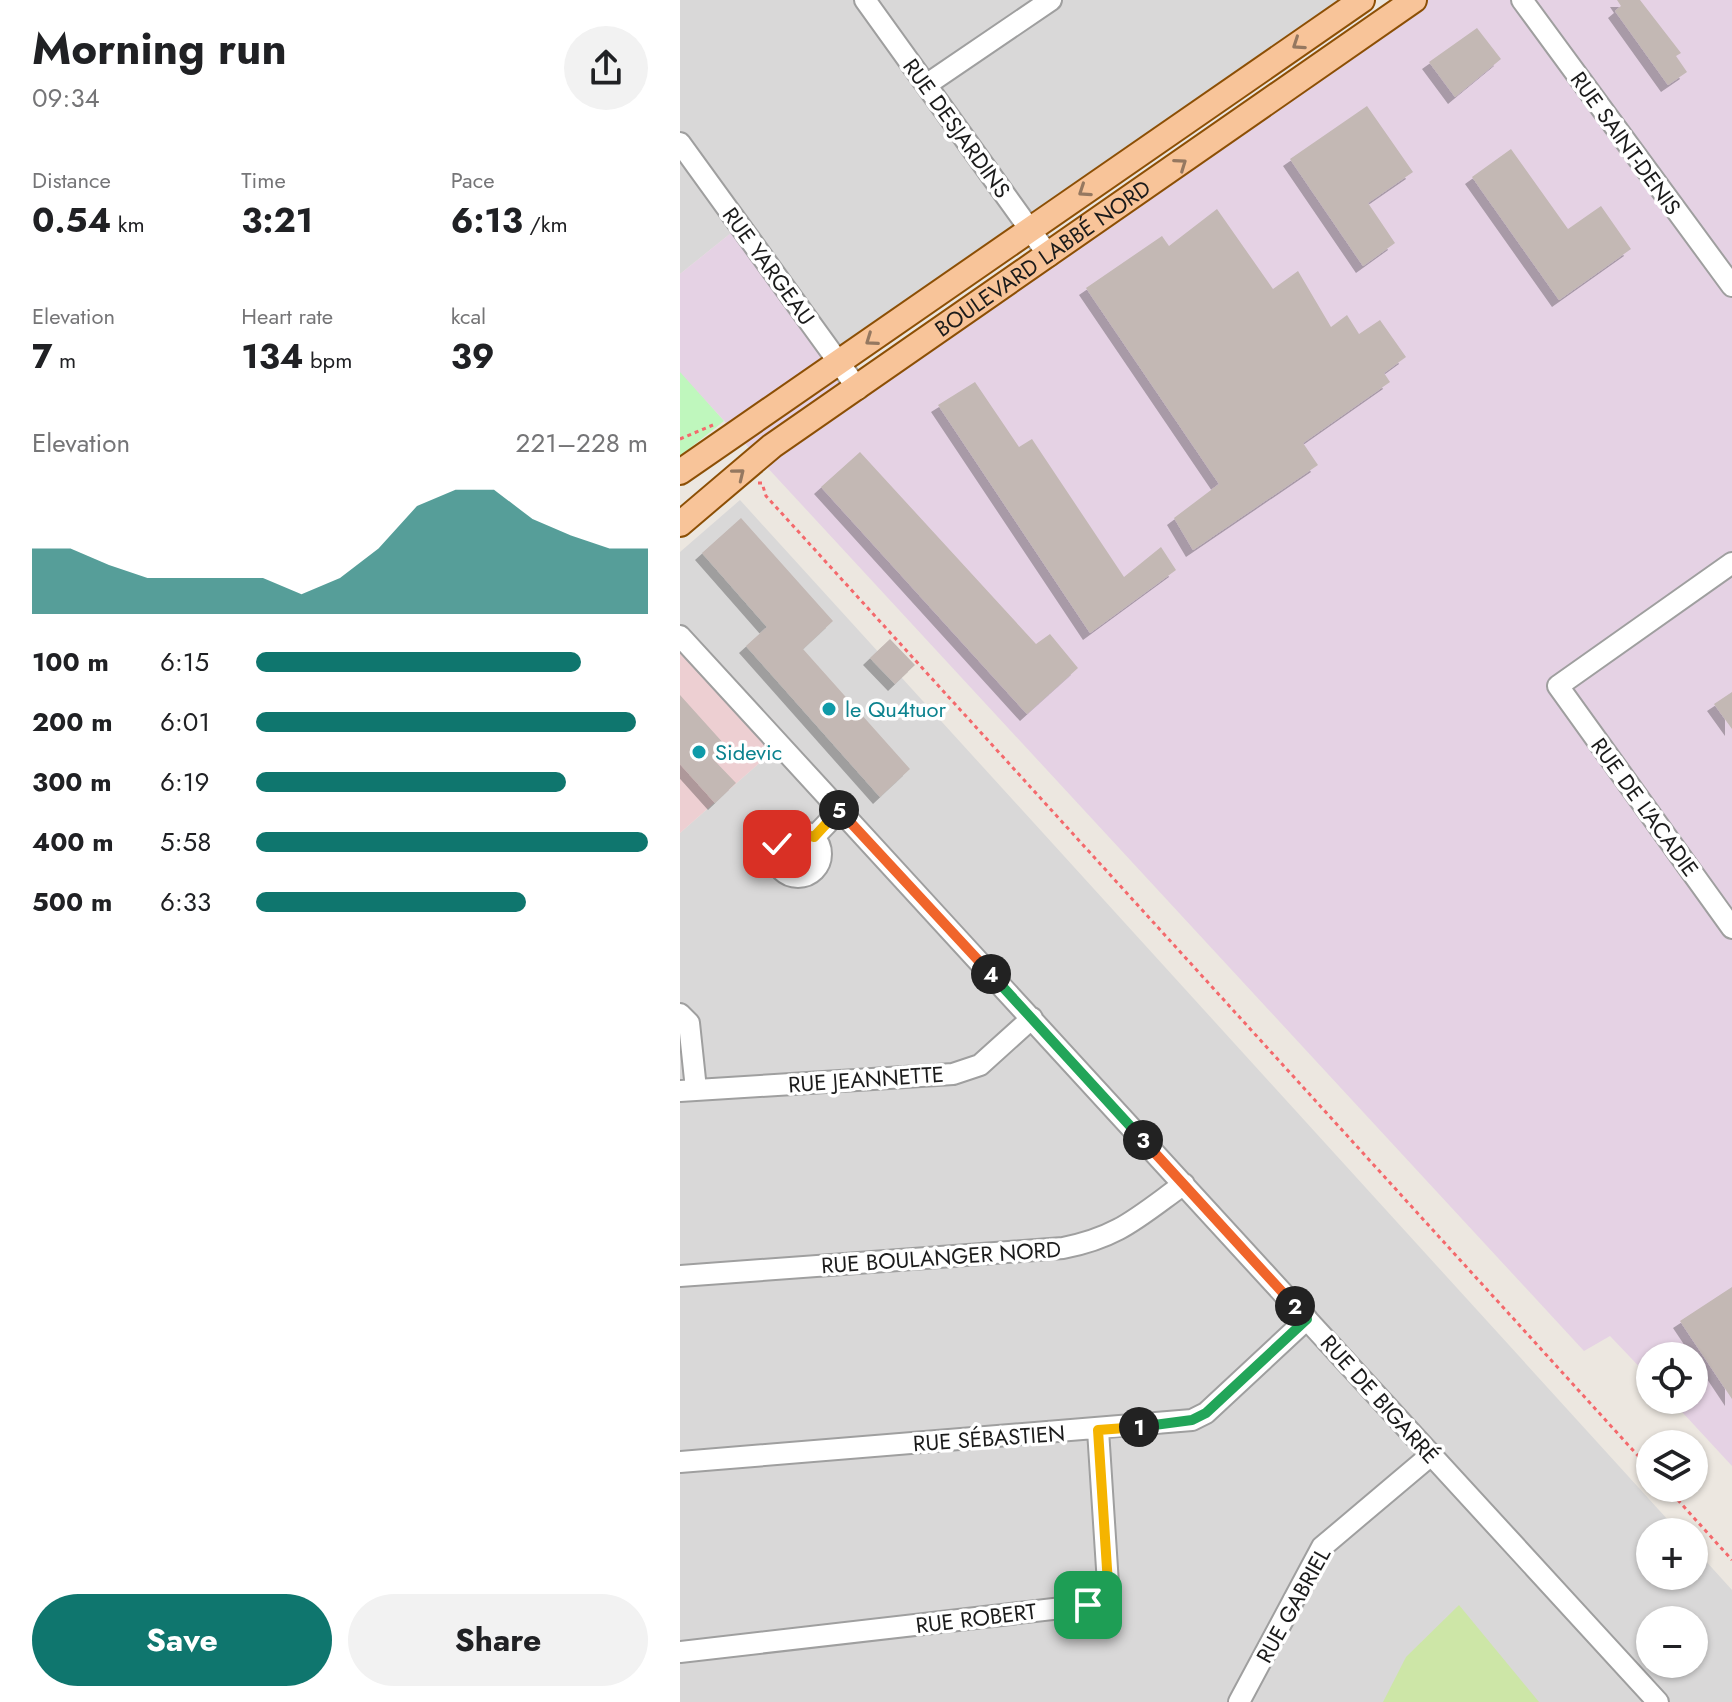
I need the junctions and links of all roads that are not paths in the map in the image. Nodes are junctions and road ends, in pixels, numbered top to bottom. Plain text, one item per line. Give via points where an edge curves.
1 (865, 0) edge
2 (1051, 0) edge
3 (1362, 0) edge
4 (1414, 0) edge
5 (1522, 0) edge
6 (926, 85) junction
7 (680, 143) edge
8 (1029, 229) junction
9 (1049, 256) junction
10 (1732, 286) edge
11 (839, 363) junction
12 (858, 389) junction
13 (680, 472) edge
14 (680, 524) edge
15 (1732, 563) edge
16 (680, 636) edge
17 (841, 809) junction
18 (814, 837) dead end
19 (1732, 928) edge
20 (680, 1014) edge
21 (1032, 1018) junction
22 (688, 1090) edge
23 (1184, 1184) junction
24 (680, 1276) edge
25 (1307, 1319) junction
26 (1098, 1430) junction
27 (1431, 1455) junction
28 (680, 1462) edge
29 (680, 1652) edge
30 (1239, 1702) edge
31 (1658, 1702) edge

1 - 6 street, RUE DESJARDINS
2 - 6 street
3 -> 8 main road, BOULEVARD LABBÉ NORD
9 -> 4 main road, BOULEVARD LABBÉ NORD
5 - 10 street, RUE SAINT-DENIS
6 - 8 street, RUE DESJARDINS
7 - 11 street, RUE YARGEAU
8 - 9 street, RUE DESJARDINS
8 -> 11 main road, BOULEVARD LABBÉ NORD
9 - 12 main road, BOULEVARD LABBÉ NORD
11 - 12 street, RUE YARGEAU
11 - 13 main road, BOULEVARD LABBÉ NORD
14 -> 12 main road, BOULEVARD LABBÉ NORD via 772,446
15 - 19 street, RUE DE L'ACADIE via 1558,686
16 - 17 street, RUE DE BIGARRÉ
17 - 18 street
17 - 21 street, RUE DE BIGARRÉ
20 - 22 street via 689,1023
21 - 22 street, RUE JEANNETTE via 980,1065 953,1074
21 - 23 street, RUE DE BIGARRÉ
23 - 24 street, RUE BOULANGER NORD via 1117,1232 1063,1248
23 - 25 street, RUE DE BIGARRÉ
25 - 26 street, RUE SÉBASTIEN via 1206,1413 1192,1420
25 - 27 street, RUE DE BIGARRÉ
26 - 28 street, RUE SÉBASTIEN
26 - 29 street, RUE ROBERT via 1108,1584 1101,1598 1088,1605
27 - 30 street, RUE GABRIEL via 1322,1547
27 - 31 street, RUE DE BIGARRÉ

